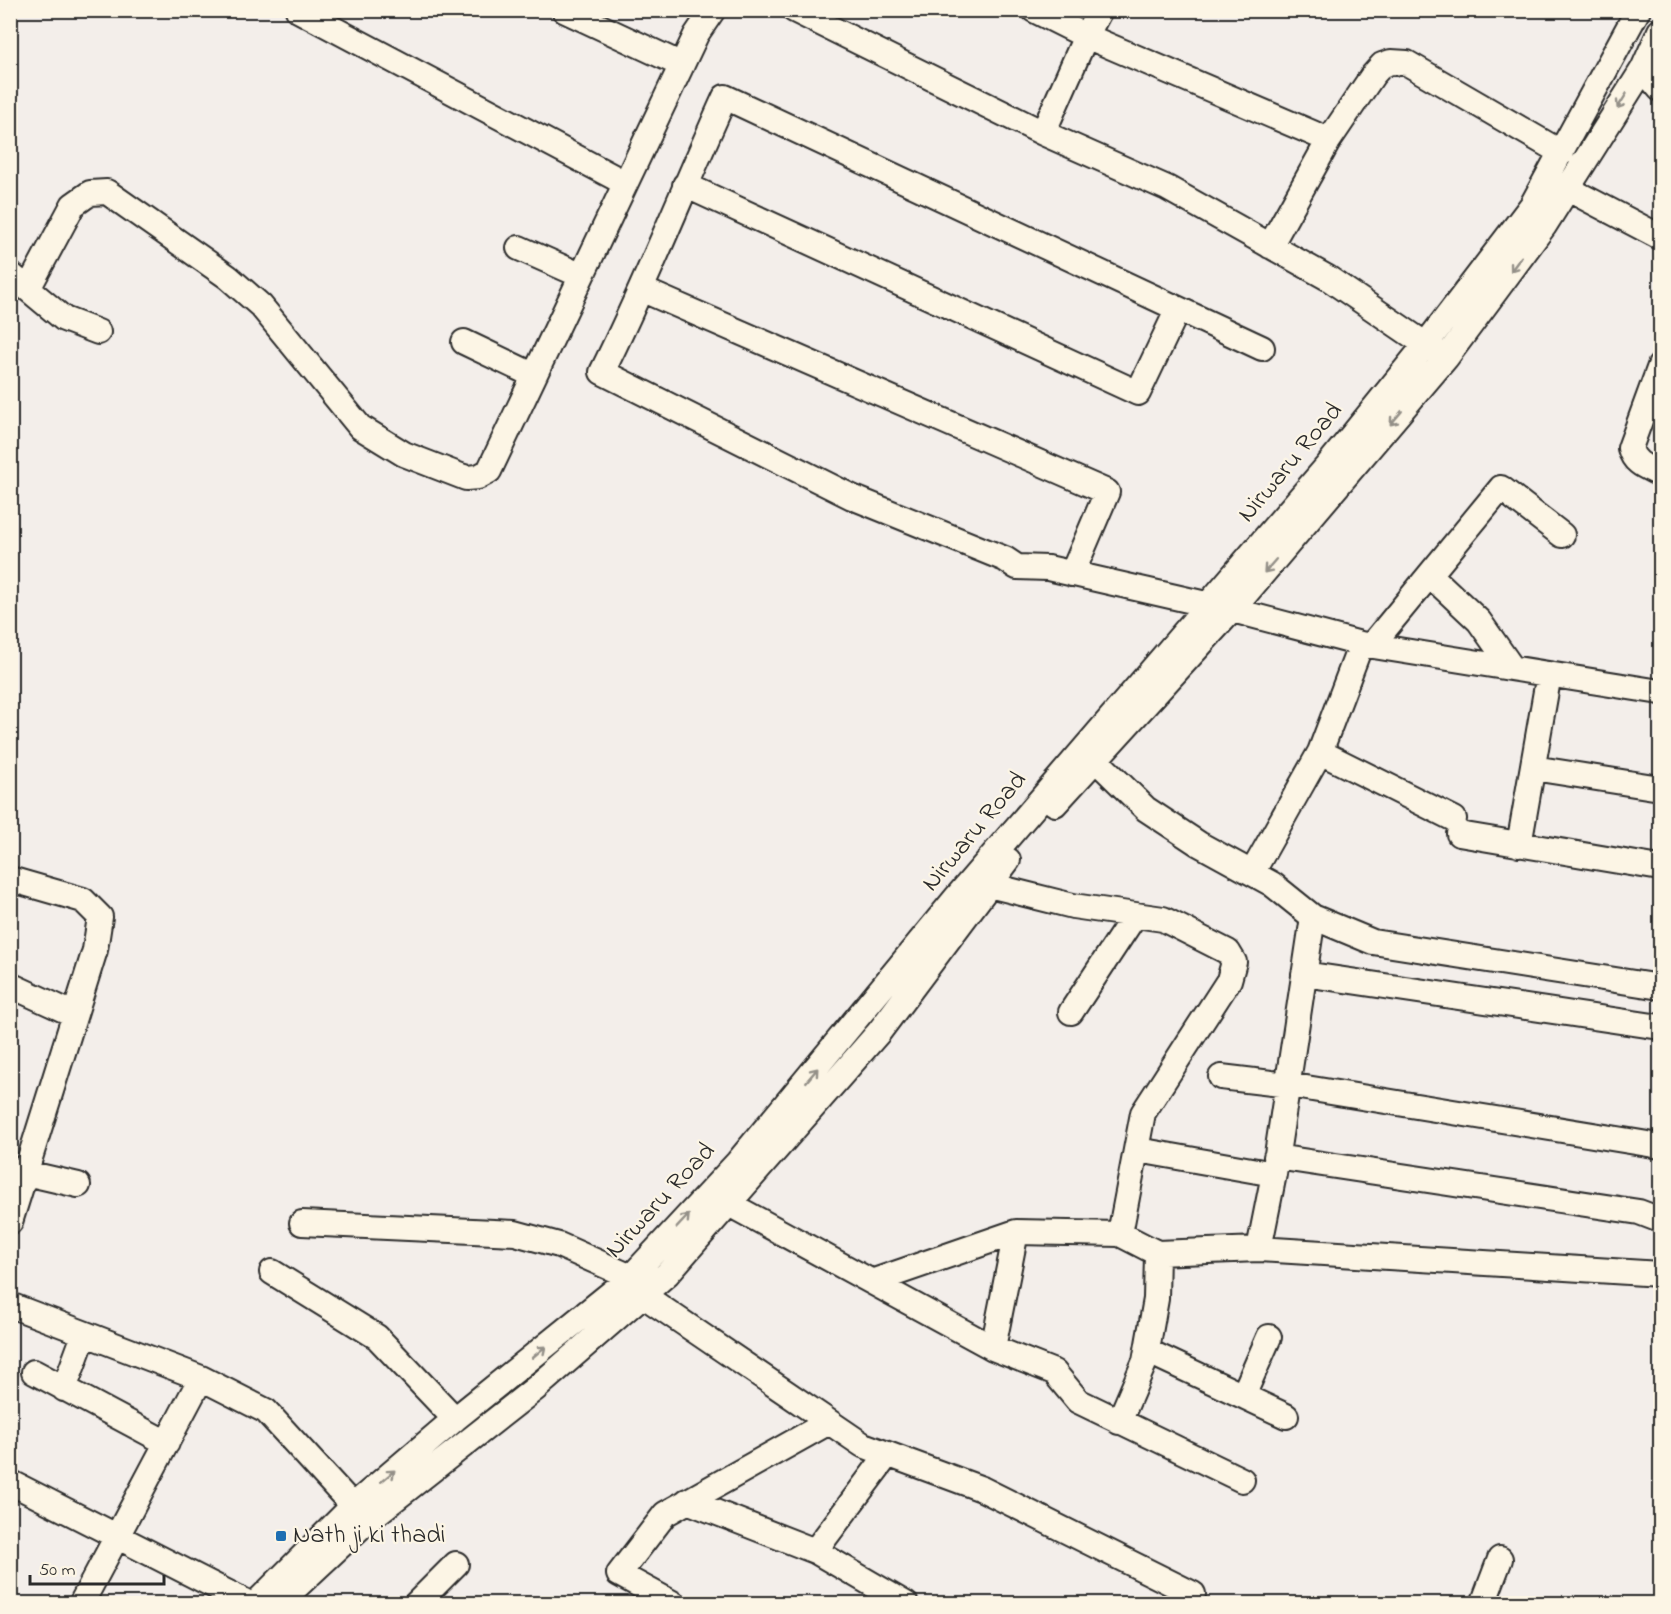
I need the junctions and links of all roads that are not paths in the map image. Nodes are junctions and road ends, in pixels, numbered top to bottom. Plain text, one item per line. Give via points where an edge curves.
1 (564, 10) edge
2 (713, 10) edge
3 (794, 10) edge
4 (1034, 10) edge
5 (1100, 10) edge
6 (300, 11) edge
7 (1630, 14) edge
8 (1660, 31) edge
9 (1086, 36) junction
10 (682, 64) junction
11 (1642, 69) junction
12 (1660, 89) edge
13 (1043, 133) junction
14 (1329, 140) junction
15 (1562, 153) junction
16 (625, 183) junction
17 (1557, 184) junction
18 (685, 185) junction
19 (1660, 237) edge
20 (1270, 246) junction
21 (519, 248) dead end
22 (580, 275) junction
23 (20, 280) edge
24 (643, 290) junction
25 (1178, 309) junction
26 (98, 332) dead end
27 (464, 342) dead end
28 (1426, 344) junction
29 (1262, 348) dead end
30 (1446, 358) junction
31 (1660, 366) edge
32 (533, 375) junction
33 (1660, 474) edge
34 (1562, 535) dead end
35 (1072, 574) junction
36 (1430, 575) junction
37 (1206, 605) junction
38 (1232, 610) junction
39 (1366, 645) junction
40 (1512, 668) junction
41 (1549, 674) junction
42 (1660, 692) edge
43 (1320, 752) junction
44 (1097, 761) junction
45 (1533, 768) junction
46 (1660, 788) edge
47 (1519, 844) junction
48 (1660, 868) edge
49 (1252, 873) junction
50 (10, 879) edge
51 (989, 885) junction
52 (1135, 915) junction
53 (1313, 917) junction
54 (1304, 974) junction
55 (10, 985) edge
56 (1658, 987) edge
57 (1071, 1012) dead end
58 (73, 1014) junction
59 (1633, 1023) junction
60 (1660, 1028) edge
61 (1221, 1077) dead end
62 (1288, 1085) junction
63 (1660, 1146) edge
64 (1138, 1150) junction
65 (1275, 1165) junction
66 (18, 1171) edge
67 (78, 1185) dead end
68 (729, 1204) junction
69 (1660, 1220) edge
70 (10, 1222) edge
71 (302, 1223) dead end
72 (1016, 1232) junction
73 (1120, 1234) junction
74 (1260, 1250) junction
75 (1157, 1253) junction
76 (272, 1272) dead end
77 (1660, 1274) edge
78 (874, 1281) junction
79 (637, 1287) junction
80 (10, 1305) edge
81 (84, 1335) junction
82 (1269, 1337) dead end
83 (993, 1348) junction
84 (1147, 1351) junction
85 (34, 1372) dead end
86 (201, 1378) junction
87 (64, 1389) junction
88 (1243, 1396) junction
89 (1286, 1416) dead end
90 (455, 1419) junction
91 (829, 1422) junction
92 (1119, 1422) junction
93 (167, 1443) junction
94 (888, 1454) junction
95 (1242, 1480) dead end
96 (12, 1488) edge
97 (687, 1501) junction
98 (353, 1506) junction
99 (116, 1537) junction
100 (815, 1551) junction
101 (1500, 1559) dead end
102 (456, 1564) dead end
103 (81, 1604) edge
104 (250, 1604) edge
105 (255, 1604) edge
106 (278, 1604) edge
107 (416, 1604) edge
108 (674, 1604) edge
109 (906, 1604) edge
110 (1189, 1604) edge
111 (1483, 1604) edge

1 - 10 street
2 - 10 street
3 - 13 street
4 - 9 street
5 - 9 street
6 - 16 street
7 - 15 street, Nirwaru Road
8 - 11 street, Nirwaru Road
9 - 13 street
9 - 14 street
10 - 16 street
11 - 12 street
11 -> 17 street, Nirwaru Road
13 - 20 street via 1167,188
14 - 15 street via 1372,75 1391,62 1407,63
14 - 20 street
15 - 17 street, Nirwaru Road
16 - 22 street
17 - 19 street
17 - 28 street, Nirwaru Road via 1532,206
17 -> 30 street, Nirwaru Road via 1544,226
18 - 24 street
18 - 25 street via 1138,393
18 - 25 street via 725,97
20 - 28 street via 1328,278
21 - 22 street
22 - 32 street
23 - 26 street via 64,319
23 - 32 street via 73,205 90,193 107,192 228,277 261,306 360,427 404,454 466,478 489,471
24 - 35 street via 1107,492
24 - 35 street via 602,372 852,496 1017,567
25 - 29 street
27 - 32 street
28 - 30 street
28 - 37 street, Nirwaru Road via 1328,465
30 -> 38 street, Nirwaru Road
31 - 33 street via 1630,448 1639,464
34 - 36 street via 1502,488
35 - 37 street
36 - 39 street
36 - 40 street via 1479,621
37 - 38 street
79 -> 37 street, Nirwaru Road via 956,898
38 - 39 street
38 - 44 street, Nirwaru Road
39 - 40 street
39 - 43 street
40 - 41 street
41 - 42 street
41 - 45 street
43 - 47 street via 1456,827
43 - 49 street
44 - 49 street via 1146,808
44 - 51 street, Nirwaru Road via 1029,831
45 - 46 street
45 - 47 street
47 - 48 street
49 - 53 street
50 - 58 street via 83,900 100,916 95,950
51 - 52 street via 1073,906
51 - 68 street, Nirwaru Road via 879,1032
52 - 57 street
52 - 64 street via 1163,919 1228,952 1234,962 1229,980 1143,1113
53 - 54 street
53 - 56 street via 1374,942
54 - 59 street
54 - 62 street
55 - 58 street
56 - 59 street
58 - 66 street
59 - 60 street
61 - 62 street
62 - 63 street
62 - 65 street
64 - 65 street
64 - 73 street
65 - 69 street via 1639,1212
65 - 74 street
66 - 67 street
66 - 70 street
68 - 78 street
68 - 79 street, Nirwaru Road via 698,1241
71 - 79 street via 515,1233 559,1245
72 - 73 street
72 - 78 street
72 - 83 street
73 - 75 street
74 - 75 street
74 - 77 street
75 - 84 street via 1156,1299
76 - 90 street via 377,1337
78 - 83 street
90 -> 79 street, Nirwaru Road
79 - 91 street
79 - 106 street, Nirwaru Road via 536,1388 376,1513
80 - 81 street
81 - 86 street
81 - 87 street
82 - 88 street
83 - 92 street via 1054,1372 1078,1401
84 - 88 street
84 - 92 street
85 - 87 street
86 - 93 street
86 - 98 street via 266,1411
87 - 93 street
88 - 89 street
98 -> 90 street, Nirwaru Road
91 - 94 street via 863,1445
91 - 97 street
92 - 95 street
93 - 99 street
94 - 100 street
94 - 110 street via 982,1489 1194,1593
96 - 99 street
97 - 100 street
97 - 108 street via 665,1514 619,1574
98 - 105 street, Nirwaru Road
99 - 103 street
99 - 104 street
100 - 109 street
101 - 111 street
102 - 107 street

